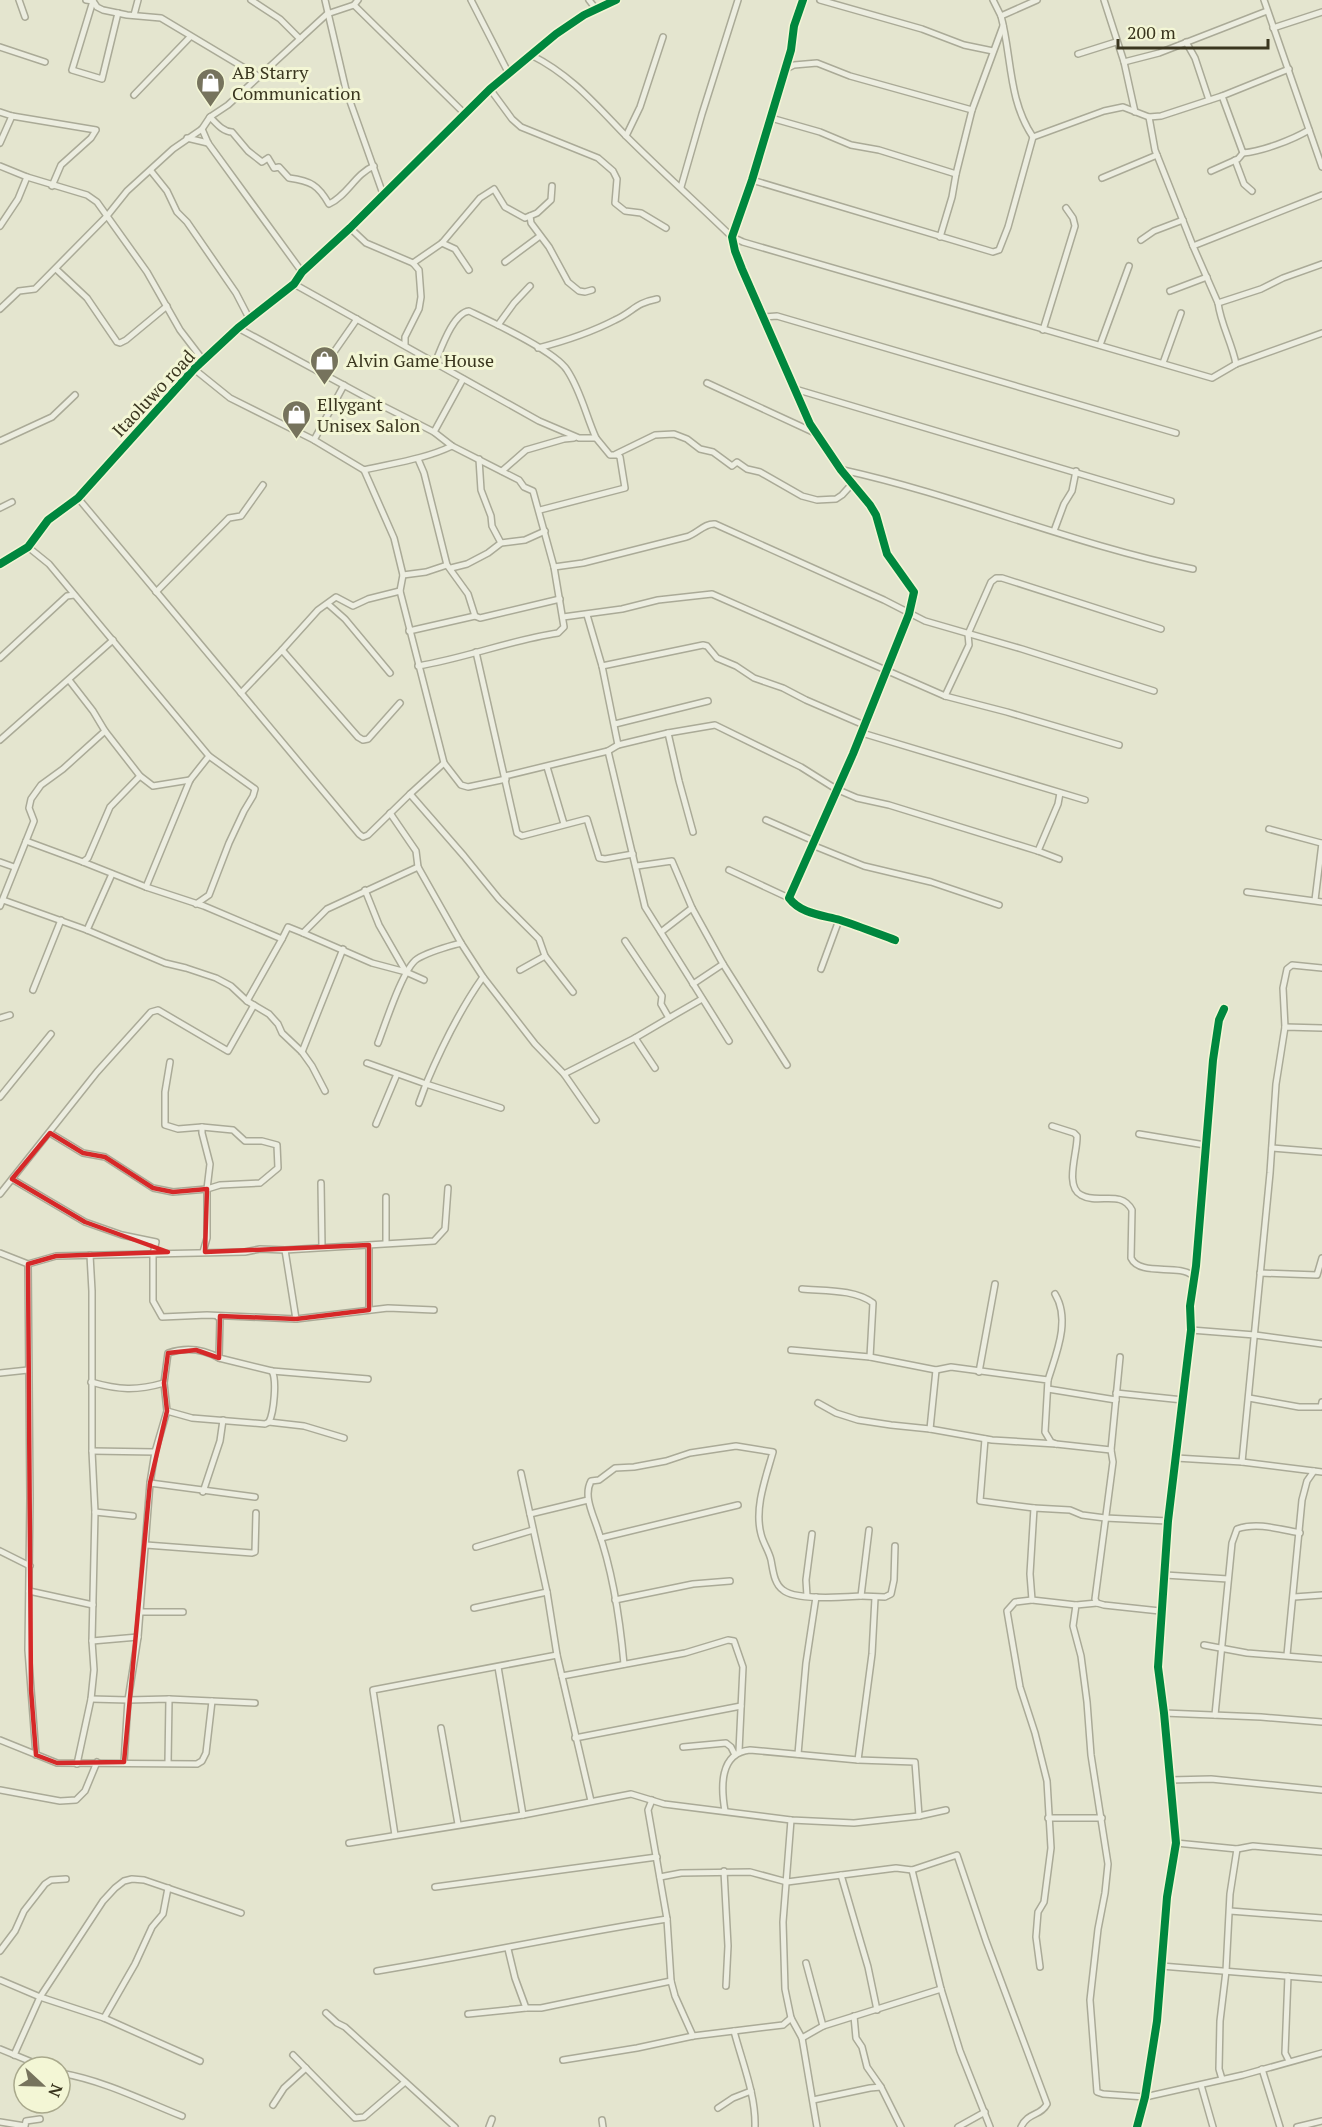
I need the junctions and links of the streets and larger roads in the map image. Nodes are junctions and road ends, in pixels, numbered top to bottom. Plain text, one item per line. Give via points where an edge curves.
1 (19, 0) edge
2 (138, 0) edge
3 (251, 0) edge
4 (325, 0) edge
5 (471, 0) edge
6 (589, 0) edge
7 (616, 0) edge
8 (738, 0) edge
9 (803, 0) edge
10 (820, 0) edge
11 (993, 0) edge
12 (1036, 0) edge
13 (1106, 0) edge
14 (1264, 0) edge
15 (89, 1) edge
16 (356, 2) edge
17 (596, 9) junction
18 (1267, 11) junction
19 (1322, 12) edge
20 (118, 13) junction
21 (327, 14) junction
22 (134, 15) junction
23 (1001, 16) junction
24 (25, 17) dead end
25 (1004, 26) junction
26 (1273, 28) junction
27 (190, 37) junction
28 (663, 37) dead end
29 (300, 39) junction
30 (1116, 42) junction
31 (1186, 42) junction
32 (0, 47) edge
33 (993, 51) junction
34 (1078, 54) dead end
35 (531, 55) junction
36 (45, 62) dead end
37 (1124, 62) junction
38 (1289, 69) junction
39 (784, 70) junction
40 (509, 74) junction
41 (258, 76) junction
42 (490, 89) junction
43 (134, 95) dead end
44 (1222, 96) junction
45 (1131, 100) junction
46 (1209, 100) junction
47 (1123, 107) junction
48 (972, 110) junction
49 (0, 112) edge
50 (1135, 112) junction
51 (465, 114) junction
52 (12, 117) junction
53 (210, 117) junction
54 (1149, 117) junction
55 (771, 118) junction
56 (202, 129) junction
57 (1309, 130) junction
58 (626, 136) junction
59 (1033, 137) junction
60 (187, 138) junction
61 (0, 143) edge
62 (208, 143) junction
63 (1243, 153) junction
64 (1157, 155) junction
65 (1235, 160) junction
66 (0, 166) edge
67 (374, 166) junction
68 (1322, 167) edge
69 (151, 171) junction
70 (1211, 171) dead end
71 (956, 174) junction
72 (27, 177) junction
73 (1102, 178) dead end
74 (752, 180) junction
75 (52, 186) junction
76 (552, 186) dead end
77 (681, 187) junction
78 (1252, 191) dead end
79 (383, 194) junction
80 (1322, 195) edge
81 (1066, 208) dead end
82 (107, 216) junction
83 (530, 216) junction
84 (1183, 220) junction
85 (0, 226) edge
86 (350, 228) junction
87 (666, 228) dead end
88 (540, 236) junction
89 (732, 237) junction
90 (940, 237) junction
91 (1141, 240) dead end
92 (442, 243) junction
93 (1193, 246) junction
94 (505, 262) dead end
95 (413, 264) junction
96 (1322, 264) edge
97 (1129, 266) dead end
98 (56, 269) junction
99 (469, 270) dead end
100 (302, 272) junction
101 (1207, 277) junction
102 (294, 284) junction
103 (530, 286) dead end
104 (592, 290) dead end
105 (1170, 291) dead end
106 (657, 299) dead end
107 (1218, 303) junction
108 (167, 306) junction
109 (0, 309) edge
110 (1181, 313) dead end
111 (764, 317) junction
112 (357, 319) junction
113 (250, 320) junction
114 (498, 325) junction
115 (238, 328) junction
116 (1043, 330) junction
117 (1322, 333) edge
118 (405, 344) junction
119 (1100, 345) junction
120 (538, 348) junction
121 (203, 360) junction
122 (435, 363) junction
123 (1163, 363) junction
124 (1236, 364) junction
125 (194, 369) junction
126 (321, 372) junction
127 (464, 379) junction
128 (707, 383) dead end
129 (344, 385) junction
130 (795, 389) junction
131 (75, 395) dead end
132 (434, 432) junction
133 (815, 433) junction
134 (1176, 433) dead end
135 (579, 438) junction
136 (596, 438) junction
137 (314, 440) junction
138 (0, 441) edge
139 (452, 446) junction
140 (618, 455) junction
141 (418, 459) junction
142 (479, 459) junction
143 (364, 470) junction
144 (841, 470) junction
145 (502, 471) junction
146 (1076, 471) junction
147 (852, 484) junction
148 (263, 485) dead end
149 (78, 498) junction
150 (1171, 501) dead end
151 (12, 502) dead end
152 (0, 508) edge
153 (540, 510) junction
154 (545, 531) junction
155 (1054, 531) junction
156 (501, 543) junction
157 (28, 547) junction
158 (0, 564) edge
159 (449, 567) junction
160 (555, 567) junction
161 (1193, 569) dead end
162 (403, 575) junction
163 (400, 591) junction
164 (156, 592) junction
165 (74, 595) junction
166 (560, 599) junction
167 (328, 603) junction
168 (909, 614) junction
169 (587, 615) junction
170 (475, 616) junction
171 (563, 617) junction
172 (1161, 629) dead end
173 (409, 631) junction
174 (968, 634) junction
175 (113, 640) junction
176 (282, 650) junction
177 (476, 652) junction
178 (0, 658) edge
179 (418, 666) junction
180 (602, 666) junction
181 (887, 672) junction
182 (390, 673) dead end
183 (69, 680) junction
184 (1154, 691) dead end
185 (241, 693) junction
186 (945, 696) junction
187 (708, 701) dead end
188 (400, 703) dead end
189 (615, 724) junction
190 (864, 725) junction
191 (105, 731) junction
192 (668, 733) junction
193 (862, 734) junction
194 (0, 740) edge
195 (618, 745) junction
196 (1119, 745) dead end
197 (608, 751) junction
198 (209, 756) junction
199 (444, 763) junction
200 (547, 767) junction
201 (140, 776) junction
202 (506, 778) junction
203 (190, 780) junction
204 (836, 789) junction
205 (1060, 793) junction
206 (410, 794) junction
207 (1085, 800) dead end
208 (390, 813) junction
209 (766, 820) dead end
210 (564, 824) junction
211 (1269, 829) dead end
212 (693, 832) dead end
213 (26, 841) junction
214 (813, 843) junction
215 (1321, 843) edge
216 (1038, 851) junction
217 (633, 854) junction
218 (1059, 859) dead end
219 (0, 862) edge
220 (83, 862) junction
221 (637, 866) junction
222 (14, 867) junction
223 (418, 867) junction
224 (729, 870) dead end
225 (112, 874) junction
226 (146, 887) junction
227 (365, 890) junction
228 (1247, 892) dead end
229 (789, 898) junction
230 (3, 900) junction
231 (1319, 901) edge
232 (196, 904) junction
233 (999, 905) dead end
234 (0, 906) edge
235 (692, 908) junction
236 (61, 920) junction
237 (839, 920) junction
238 (87, 930) junction
239 (661, 932) junction
240 (303, 933) junction
241 (282, 939) junction
242 (895, 940) dead end
243 (625, 941) dead end
244 (461, 943) junction
245 (343, 950) junction
246 (545, 956) junction
247 (723, 964) junction
248 (1322, 968) edge
249 (821, 969) dead end
250 (520, 970) dead end
251 (406, 972) junction
252 (483, 977) junction
253 (424, 980) dead end
254 (693, 984) junction
255 (33, 990) dead end
256 (573, 992) dead end
257 (702, 999) junction
258 (247, 1001) junction
259 (254, 1005) junction
260 (1224, 1009) dead end
261 (10, 1015) dead end
262 (0, 1018) edge
263 (669, 1018) junction
264 (1285, 1027) junction
265 (1322, 1028) edge
266 (51, 1034) dead end
267 (635, 1038) junction
268 (729, 1041) dead end
269 (378, 1043) dead end
270 (302, 1052) junction
271 (170, 1062) dead end
272 (367, 1063) dead end
273 (787, 1065) dead end
274 (656, 1068) dead end
275 (397, 1074) junction
276 (564, 1074) junction
277 (426, 1084) junction
278 (325, 1091) dead end
279 (0, 1097) edge
280 (419, 1103) dead end
281 (501, 1108) dead end
282 (596, 1120) dead end
283 (376, 1124) dead end
284 (1052, 1126) dead end
285 (202, 1127) junction
286 (50, 1133) junction
287 (1138, 1134) dead end
288 (1205, 1145) junction
289 (1272, 1148) junction
290 (1322, 1152) edge
291 (12, 1179) junction
292 (321, 1183) dead end
293 (448, 1188) dead end
294 (207, 1189) junction
295 (0, 1194) edge
296 (386, 1197) dead end
297 (386, 1243) junction
298 (369, 1245) junction
299 (322, 1246) junction
300 (285, 1250) junction
301 (202, 1252) junction
302 (0, 1253) edge
303 (153, 1254) junction
304 (90, 1255) junction
305 (1322, 1258) edge
306 (28, 1264) junction
307 (1260, 1272) junction
308 (1193, 1276) junction
309 (1320, 1276) edge
310 (995, 1284) dead end
311 (802, 1289) dead end
312 (1055, 1294) dead end
313 (369, 1310) junction
314 (434, 1310) dead end
315 (207, 1315) junction
316 (296, 1319) junction
317 (1191, 1330) junction
318 (1255, 1335) junction
319 (1322, 1344) edge
320 (791, 1350) dead end
321 (870, 1357) junction
322 (1120, 1357) dead end
323 (219, 1358) junction
324 (28, 1370) junction
325 (936, 1370) junction
326 (272, 1371) junction
327 (979, 1372) junction
328 (0, 1373) edge
329 (368, 1379) dead end
330 (1048, 1380) junction
331 (91, 1382) junction
332 (164, 1383) junction
333 (1048, 1389) junction
334 (1116, 1396) junction
335 (1249, 1398) junction
336 (1183, 1400) junction
337 (818, 1403) dead end
338 (1322, 1405) edge
339 (167, 1411) junction
340 (223, 1420) junction
341 (269, 1422) junction
342 (930, 1429) junction
343 (344, 1438) dead end
344 (985, 1439) junction
345 (1056, 1444) junction
346 (92, 1450) junction
347 (1111, 1450) junction
348 (155, 1452) junction
349 (1176, 1458) junction
350 (1242, 1462) junction
351 (1314, 1471) junction
352 (1322, 1472) edge
353 (521, 1473) dead end
354 (150, 1483) junction
355 (203, 1492) junction
356 (255, 1497) dead end
357 (588, 1500) junction
358 (738, 1505) dead end
359 (1034, 1508) junction
360 (95, 1512) junction
361 (256, 1513) dead end
362 (530, 1514) junction
363 (133, 1516) dead end
364 (1105, 1518) junction
365 (1168, 1521) junction
366 (533, 1530) junction
367 (870, 1530) dead end
368 (1300, 1533) junction
369 (812, 1534) dead end
370 (601, 1538) junction
371 (146, 1545) junction
372 (895, 1546) dead end
373 (476, 1547) dead end
374 (0, 1551) edge
375 (30, 1566) junction
376 (1165, 1575) junction
377 (1228, 1579) junction
378 (730, 1581) dead end
379 (29, 1591) junction
380 (547, 1592) junction
381 (1322, 1595) edge
382 (807, 1596) junction
383 (861, 1596) junction
384 (816, 1597) junction
385 (1294, 1597) junction
386 (875, 1598) junction
387 (615, 1600) junction
388 (1032, 1600) junction
389 (1097, 1603) junction
390 (93, 1605) junction
391 (1076, 1605) junction
392 (474, 1608) dead end
393 (1160, 1611) junction
394 (141, 1612) junction
395 (183, 1612) dead end
396 (138, 1637) junction
397 (92, 1641) junction
398 (1204, 1645) dead end
399 (1222, 1647) junction
400 (1287, 1655) junction
401 (557, 1656) junction
402 (1322, 1659) edge
403 (624, 1664) junction
404 (498, 1667) junction
405 (562, 1676) junction
406 (91, 1699) junction
407 (169, 1699) junction
408 (128, 1700) junction
409 (212, 1701) junction
410 (255, 1703) dead end
411 (741, 1706) junction
412 (1164, 1713) junction
413 (1215, 1715) junction
414 (1322, 1722) edge
415 (441, 1728) dead end
416 (575, 1738) junction
417 (0, 1740) edge
418 (683, 1747) dead end
419 (737, 1753) junction
420 (798, 1754) junction
421 (36, 1755) junction
422 (858, 1760) junction
423 (97, 1762) junction
424 (124, 1762) junction
425 (168, 1763) junction
426 (77, 1764) junction
427 (1170, 1780) junction
428 (0, 1790) edge
429 (1322, 1791) edge
430 (652, 1800) junction
431 (591, 1801) junction
432 (946, 1810) dead end
433 (725, 1811) junction
434 (523, 1815) junction
435 (919, 1816) junction
436 (1048, 1818) junction
437 (1102, 1818) junction
438 (791, 1820) junction
439 (458, 1824) junction
440 (395, 1835) junction
441 (349, 1843) dead end
442 (1176, 1843) junction
443 (1237, 1849) junction
444 (1322, 1852) edge
445 (657, 1857) junction
446 (912, 1870) junction
447 (724, 1871) junction
448 (841, 1875) junction
449 (660, 1877) junction
450 (66, 1879) dead end
451 (786, 1882) junction
452 (435, 1887) dead end
453 (168, 1888) junction
454 (1230, 1911) junction
455 (241, 1913) dead end
456 (1322, 1918) edge
457 (667, 1920) junction
458 (508, 1949) junction
459 (0, 1951) edge
460 (806, 1963) dead end
461 (1161, 1966) junction
462 (1040, 1967) dead end
463 (377, 1971) dead end
464 (1226, 1971) junction
465 (1288, 1976) junction
466 (1322, 1979) edge
467 (0, 1980) edge
468 (671, 1981) junction
469 (726, 1986) dead end
470 (941, 1989) junction
471 (40, 1997) junction
472 (526, 2008) junction
473 (877, 2010) junction
474 (326, 2013) dead end
475 (468, 2014) dead end
476 (854, 2016) junction
477 (104, 2018) junction
478 (790, 2021) junction
479 (823, 2026) junction
480 (734, 2031) junction
481 (693, 2036) junction
482 (802, 2038) junction
483 (0, 2049) edge
484 (1322, 2053) edge
485 (14, 2055) joint
486 (293, 2055) dead end
487 (563, 2060) dead end
488 (200, 2061) dead end
489 (1289, 2061) junction
490 (306, 2068) junction
491 (1262, 2069) junction
492 (72, 2074) edge
493 (1222, 2079) junction
494 (405, 2082) junction
495 (1201, 2085) junction
496 (882, 2087) junction
497 (751, 2091) junction
498 (1145, 2097) junction
499 (813, 2100) junction
500 (273, 2105) dead end
501 (718, 2108) dead end
502 (985, 2112) junction
503 (182, 2116) dead end
504 (40, 2119) dead end
505 (492, 2119) dead end
506 (602, 2120) dead end
507 (1322, 2121) edge
508 (0, 2122) edge
509 (454, 2127) edge
510 (489, 2127) edge
511 (603, 2127) edge
512 (755, 2127) edge
513 (817, 2127) edge
514 (901, 2127) edge
515 (958, 2127) edge
516 (990, 2127) edge
517 (1021, 2127) edge
518 (1137, 2127) edge
519 (1213, 2127) edge
520 (1280, 2127) edge
521 (1297, 2127) edge

1 - 24 street
2 - 22 street
3 - 29 street via 280,19
4 - 21 street
5 - 40 street
6 - 17 street
7 - 17 street, Itaoluwo road
8 - 77 street
9 - 39 street
10 - 33 street
11 - 23 street
12 - 23 street
13 - 30 street
14 - 18 street
15 - 20 street
15 - 20 street via 72,70 102,79
16 - 21 street
16 - 51 street
17 - 35 street, Itaoluwo road
18 - 26 street
18 - 31 street
19 - 26 street
20 - 22 street
21 - 29 street
21 - 67 street via 346,90
22 - 27 street via 161,18
23 - 25 street
25 - 33 street
25 - 59 street via 1011,82
26 - 38 street
27 - 41 street
27 - 43 street
28 - 58 street
29 - 41 street
30 - 34 street
30 - 37 street
31 - 37 street
31 - 46 street via 1196,58
32 - 36 street
33 - 48 street
35 - 40 street, Itaoluwo road
35 - 58 street via 575,83
37 - 45 street
38 - 44 street
38 - 57 street
39 - 48 street via 817,63
39 - 55 street
40 - 42 street, Itaoluwo road
41 - 53 street
42 - 51 street, Itaoluwo road
42 - 87 street via 521,127 598,158 617,179 615,203
44 - 46 street
44 - 63 street
45 - 47 street
45 - 50 street
46 - 54 street
47 - 50 street
47 - 59 street
48 - 71 street
49 - 52 street
50 - 54 street
51 - 79 street, Itaoluwo road
52 - 61 street
52 - 75 street via 96,129 61,165
53 - 56 street
53 - 67 street via 232,132 262,162 268,158 273,168 279,167 289,178 301,178 321,190 329,204
54 - 64 street
55 - 71 street
55 - 74 street
56 - 60 street
56 - 62 street
57 - 63 street
57 - 68 street
58 - 77 street
59 - 90 street via 999,250 993,252
60 - 62 street
60 - 69 street
62 - 100 street
63 - 65 street
64 - 73 street
64 - 84 street
65 - 70 street
65 - 78 street via 1244,183
66 - 72 street
67 - 79 street
69 - 82 street via 127,191
69 - 113 street via 236,293
71 - 90 street
72 - 75 street
72 - 85 street
74 - 89 street
74 - 90 street
75 - 82 street via 87,195
76 - 83 street via 551,200
77 - 89 street
79 - 86 street, Itaoluwo road
80 - 93 street
81 - 116 street via 1075,226
82 - 98 street
82 - 108 street
83 - 88 street
83 - 92 street via 525,218 505,207 494,189 480,198
84 - 91 street
84 - 93 street
86 - 95 street via 366,243
86 - 100 street, Itaoluwo road
88 - 94 street
88 - 104 street via 568,282 579,291
89 - 111 street
89 - 116 street
92 - 95 street
92 - 99 street via 455,249
93 - 101 street
95 - 118 street via 419,270 421,297
96 - 107 street
97 - 119 street
98 - 108 street via 87,298 117,342 126,340
98 - 109 street via 35,289 19,291
100 - 102 street, Itaoluwo road
101 - 105 street
101 - 107 street
102 - 112 street
102 - 113 street, Itaoluwo road
103 - 114 street
106 - 120 street via 640,303 618,319 570,340
107 - 124 street
108 - 121 street
110 - 123 street
111 - 130 street
111 - 134 street via 777,316
112 - 118 street
112 - 126 street
113 - 115 street, Itaoluwo road
114 - 120 street
114 - 122 street via 463,312 444,340
115 - 121 street, Itaoluwo road
115 - 126 street
116 - 119 street
117 - 124 street
118 - 122 street
119 - 123 street
120 - 136 street via 566,368
121 - 125 street, Itaoluwo road
122 - 127 street
123 - 124 street via 1212,378
125 - 137 street via 236,402
125 - 149 street, Itaoluwo road
126 - 129 street
127 - 132 street
127 - 135 street
128 - 133 street
129 - 132 street
129 - 137 street
130 - 133 street
130 - 146 street
131 - 138 street via 52,417
132 - 139 street
133 - 144 street
135 - 136 street
135 - 145 street via 526,450
136 - 140 street via 610,454
137 - 143 street
139 - 141 street
139 - 142 street
140 - 147 street via 655,435 674,434 713,452 732,466 737,462 808,498 836,499
140 - 153 street via 625,488
141 - 143 street
141 - 159 street
142 - 145 street
142 - 156 street via 481,490
143 - 162 street via 394,537
144 - 147 street
144 - 155 street
145 - 153 street via 533,491
146 - 150 street
146 - 155 street via 1072,491
147 - 168 street via 876,515 887,554 914,592
148 - 164 street via 241,516 229,518
149 - 157 street, Itaoluwo road via 48,520
149 - 164 street
151 - 152 street
153 - 154 street
154 - 156 street via 525,540
154 - 160 street
155 - 161 street
156 - 159 street via 467,564
157 - 158 street, Itaoluwo road
157 - 165 street via 49,564
159 - 162 street
159 - 170 street via 468,594
160 - 166 street
160 - 168 street via 686,537 711,524
162 - 163 street
163 - 167 street via 353,606 336,597
163 - 173 street
164 - 185 street
165 - 175 street
165 - 178 street via 67,596
166 - 170 street
166 - 171 street
167 - 176 street
167 - 182 street
168 - 174 street
168 - 181 street
169 - 171 street
169 - 180 street
169 - 181 street via 658,600 712,594
170 - 173 street
171 - 177 street via 564,627 558,633
172 - 174 street via 999,578 991,582
173 - 179 street
174 - 184 street
174 - 186 street via 969,645
175 - 183 street
175 - 198 street
176 - 185 street
176 - 188 street via 363,740 368,740
177 - 179 street
177 - 202 street
179 - 199 street
180 - 189 street
180 - 190 street via 708,646 717,658 754,678
181 - 186 street
181 - 190 street
183 - 191 street
183 - 194 street
185 - 208 street via 359,834 368,835
186 - 196 street
187 - 189 street
189 - 195 street
190 - 193 street
191 - 201 street
191 - 213 street via 41,785 31,799 29,808 34,821
192 - 195 street
192 - 204 street via 716,725 801,766
192 - 212 street
193 - 204 street
193 - 205 street
195 - 197 street
197 - 200 street
197 - 217 street
198 - 203 street
198 - 232 street via 255,789 209,895
199 - 202 street via 468,788
199 - 206 street
200 - 202 street
200 - 210 street
201 - 203 street via 153,786
201 - 220 street via 110,807
202 - 210 street via 519,835
203 - 226 street
204 - 214 street
204 - 216 street
205 - 207 street
205 - 216 street
206 - 208 street
206 - 246 street via 498,899 539,939
208 - 223 street via 416,851
209 - 214 street
210 - 217 street via 587,819 601,859
211 - 215 street
213 - 220 street
213 - 222 street
214 - 229 street
214 - 233 street via 864,866 931,882
215 - 231 street
216 - 218 street
217 - 221 street
219 - 222 street
220 - 225 street
221 - 235 street via 672,861
221 - 239 street via 645,907
222 - 230 street
223 - 227 street
223 - 244 street
224 - 229 street
225 - 226 street
225 - 238 street
226 - 232 street
227 - 240 street via 327,909
227 - 251 street via 378,925
228 - 231 street
229 - 237 street via 808,912
230 - 234 street
230 - 236 street
232 - 241 street
235 - 239 street
235 - 247 street
236 - 238 street
236 - 255 street
237 - 242 street
237 - 249 street
238 - 258 street via 165,963 216,978
239 - 254 street
240 - 241 street via 288,927
240 - 245 street
241 - 258 street
243 - 263 street via 662,996 661,1004
244 - 251 street via 415,960
244 - 252 street
245 - 251 street
245 - 270 street
246 - 250 street
246 - 256 street
247 - 254 street
247 - 273 street
248 - 264 street via 1292,964 1287,969 1283,988
251 - 253 street
251 - 269 street
252 - 276 street via 535,1044
252 - 277 street via 464,1004
254 - 257 street
257 - 263 street
257 - 268 street
258 - 259 street
259 - 270 street via 269,1014
259 - 286 street via 228,1051 159,1010 151,1012 97,1072
260 - 288 street via 1213,1060
261 - 262 street
263 - 267 street
264 - 265 street
264 - 289 street
266 - 279 street
267 - 274 street
267 - 276 street
270 - 278 street
271 - 285 street via 165,1125 178,1129
272 - 275 street
275 - 277 street
275 - 283 street
276 - 282 street
277 - 280 street
277 - 281 street
284 - 308 street via 1077,1136 1072,1170 1080,1194 1120,1199 1129,1204 1132,1262 1161,1270 1184,1270
285 - 294 street via 210,1164
285 - 294 street via 233,1130 245,1142 278,1145 278,1168 260,1183
286 - 291 street
286 - 294 street via 83,1153 105,1157 153,1188 173,1192
287 - 288 street
288 - 308 street
289 - 290 street
289 - 307 street
291 - 295 street
291 - 303 street via 85,1221 156,1242
292 - 299 street
293 - 297 street via 445,1230 434,1241
294 - 301 street via 207,1238
296 - 297 street
297 - 298 street
298 - 299 street
298 - 313 street
299 - 300 street
300 - 301 street
300 - 316 street
301 - 303 street
302 - 306 street
303 - 304 street
303 - 315 street via 153,1301 162,1317
304 - 306 street via 56,1256
304 - 331 street
305 - 309 street
306 - 324 street
307 - 309 street
307 - 318 street
308 - 317 street
310 - 327 street
311 - 321 street via 851,1294 873,1302
312 - 330 street via 1062,1331
313 - 314 street
313 - 316 street
315 - 316 street
315 - 323 street via 220,1317
317 - 318 street
317 - 336 street
318 - 319 street
318 - 335 street
320 - 321 street
321 - 325 street
322 - 334 street
323 - 326 street
323 - 332 street via 196,1350 168,1353
324 - 328 street
324 - 375 street
325 - 327 street via 951,1367
325 - 342 street
326 - 329 street
326 - 341 street via 275,1378
327 - 330 street
330 - 333 street
331 - 332 street via 128,1390
331 - 346 street
332 - 339 street
333 - 334 street
333 - 345 street via 1045,1432
334 - 336 street
334 - 347 street
335 - 338 street via 1299,1407
335 - 350 street
336 - 349 street
337 - 342 street via 858,1420
339 - 340 street
339 - 348 street
340 - 341 street
340 - 355 street
341 - 343 street via 318,1428
342 - 344 street
344 - 345 street
344 - 359 street via 980,1501
345 - 347 street
346 - 348 street
346 - 360 street
347 - 364 street via 1113,1462
348 - 354 street
349 - 350 street
349 - 365 street
350 - 351 street
351 - 352 street
351 - 368 street via 1302,1500
353 - 362 street
354 - 355 street
354 - 371 street
355 - 356 street
357 - 362 street
357 - 370 street
357 - 382 street via 591,1481 615,1468 736,1446 773,1452 763,1486 760,1533 778,1585 787,1592
358 - 370 street
359 - 364 street via 1070,1510
359 - 388 street
360 - 363 street
360 - 390 street
361 - 371 street via 252,1553
362 - 366 street
364 - 365 street
364 - 389 street
365 - 376 street
366 - 373 street
366 - 380 street
367 - 383 street
368 - 377 street via 1262,1526 1237,1529
368 - 385 street
369 - 382 street
370 - 387 street
371 - 394 street
372 - 386 street via 893,1589 891,1594
374 - 375 street
375 - 379 street
376 - 377 street
376 - 393 street
377 - 399 street
378 - 387 street via 693,1584
379 - 390 street
379 - 421 street via 28,1650
380 - 392 street
380 - 401 street
381 - 385 street
382 - 384 street
383 - 384 street
383 - 386 street
384 - 420 street
385 - 400 street
386 - 422 street
387 - 403 street
388 - 391 street
388 - 436 street via 1015,1602 1007,1611 1020,1687 1047,1781
389 - 391 street
389 - 393 street
390 - 397 street
391 - 437 street via 1073,1626 1088,1702 1091,1755
393 - 412 street via 1158,1667
394 - 395 street
394 - 396 street
396 - 397 street
396 - 408 street
397 - 406 street
398 - 399 street
399 - 400 street
399 - 413 street
400 - 402 street
401 - 404 street
401 - 405 street
403 - 405 street
403 - 411 street via 731,1640 743,1667
404 - 434 street
404 - 440 street via 373,1690
405 - 416 street
406 - 408 street
406 - 426 street
407 - 408 street
407 - 409 street
407 - 425 street
408 - 424 street
409 - 410 street
409 - 425 street via 202,1761
411 - 416 street
411 - 419 street
412 - 413 street
412 - 427 street
413 - 414 street
415 - 439 street
416 - 431 street
417 - 421 street
418 - 419 street via 726,1743
419 - 420 street via 750,1749
419 - 433 street via 725,1769
420 - 422 street
421 - 426 street via 57,1763
422 - 435 street via 915,1762
423 - 424 street
423 - 426 street
423 - 428 street via 85,1791 76,1800 60,1801
424 - 425 street
427 - 429 street via 1210,1779
427 - 442 street
430 - 431 street via 632,1794
430 - 433 street
430 - 445 street via 648,1810
431 - 434 street
432 - 435 street
433 - 438 street
434 - 439 street
435 - 438 street via 854,1823
436 - 437 street
436 - 462 street via 1049,1868 1036,1937
437 - 498 street via 1108,1864 1090,2000 1096,2087 1103,2094
438 - 451 street
439 - 440 street
440 - 441 street
442 - 443 street
442 - 461 street
443 - 444 street via 1252,1846
443 - 454 street
445 - 449 street
445 - 452 street
446 - 448 street via 896,1868
446 - 470 street
446 - 517 street via 957,1855 1047,2104 1027,2117
447 - 449 street
447 - 451 street via 759,1873
447 - 469 street
448 - 451 street
448 - 473 street
449 - 457 street
450 - 459 street via 45,1884
451 - 478 street via 784,1989
453 - 455 street
453 - 471 street via 132,1879 110,1892
453 - 477 street via 163,1914 152,1927
454 - 456 street
454 - 464 street
457 - 458 street via 540,1940
457 - 468 street
458 - 463 street
458 - 472 street
460 - 479 street
461 - 464 street
461 - 498 street
464 - 465 street
464 - 493 street via 1220,2021
465 - 466 street
465 - 489 street via 1285,2053
467 - 471 street
468 - 472 street
468 - 481 street
470 - 473 street
470 - 502 street
471 - 477 street
471 - 485 street
472 - 475 street
473 - 476 street
474 - 494 street
476 - 479 street
476 - 496 street via 856,2038 867,2067
477 - 488 street
478 - 480 street
478 - 482 street
479 - 482 street
480 - 481 street
480 - 497 street
481 - 487 street
482 - 499 street
483 - 485 street
484 - 489 street
486 - 490 street
489 - 491 street
490 - 494 street via 355,2118 364,2117
490 - 500 street via 284,2088
491 - 493 street
491 - 520 street
492 - 503 street
493 - 495 street
494 - 509 street
495 - 498 street
495 - 519 street
496 - 499 street
496 - 514 street
497 - 501 street
497 - 512 street
498 - 518 street
499 - 513 street
502 - 515 street
502 - 516 street
504 - 508 street via 26,2121 25,2126
505 - 510 street
506 - 511 street
507 - 521 street

